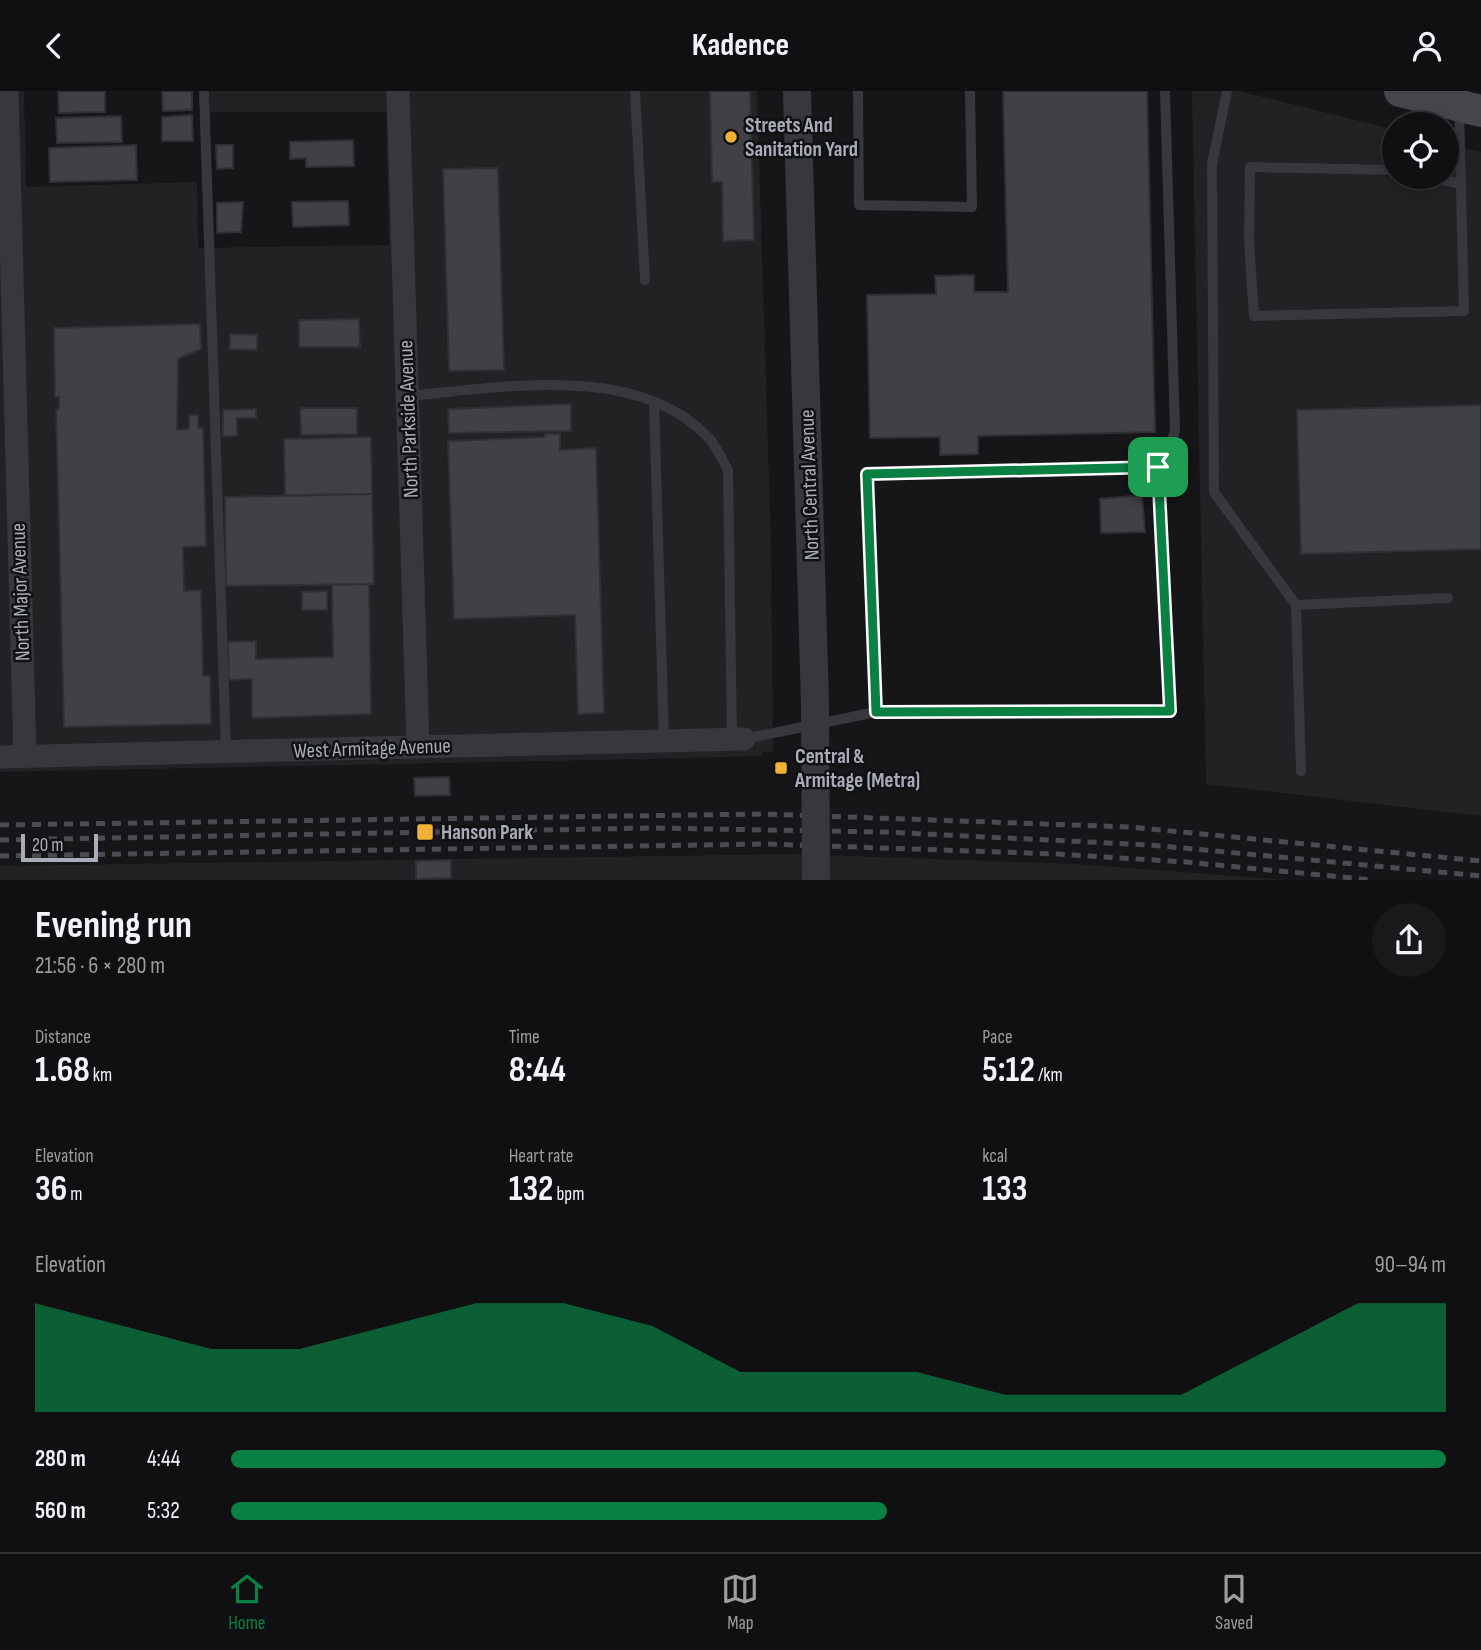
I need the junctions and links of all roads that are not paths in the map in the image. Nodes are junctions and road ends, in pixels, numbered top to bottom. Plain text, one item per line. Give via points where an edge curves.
1 (7, 91) edge
2 (204, 91) edge
3 (398, 91) edge
4 (635, 91) edge
5 (797, 91) edge
6 (858, 91) edge
7 (970, 91) edge
8 (1165, 91) edge
9 (1227, 91) edge
10 (1400, 91) edge
11 (1470, 109) edge
12 (1382, 170) edge
13 (1461, 184) joint
14 (6, 243) edge
15 (645, 281) dead end
16 (407, 396) junction
17 (653, 401) junction
18 (1158, 467) junction
19 (1448, 598) dead end
20 (1296, 605) junction
21 (876, 712) junction
22 (738, 739) junction
23 (664, 741) junction
24 (418, 747) junction
25 (226, 752) junction
26 (0, 757) edge
27 (25, 757) junction
28 (1301, 771) dead end
29 (816, 880) edge

1 - 14 street, North Major Avenue
2 - 25 lane
3 - 16 street, North Parkside Avenue
4 - 15 lane
5 - 29 street, North Central Avenue, bridge
6 - 7 lane via 859,205 972,207
8 - 18 lane via 1175,431
9 - 20 lane via 1212,164 1214,492
10 - 11 main road
11 - 13 lane
12 - 13 lane via 1250,167 1254,316 1464,311
14 - 27 street, North Major Avenue
16 - 17 lane via 533,386 594,387
16 - 24 street, North Parkside Avenue
17 - 22 lane via 671,408 709,439 729,470
17 - 23 lane
18 - 21 lane via 867,474
18 - 21 lane via 1170,711
19 - 20 lane
20 - 28 lane
21 - 22 lane
22 - 23 street, West Armitage Avenue
23 - 24 street, West Armitage Avenue
24 - 25 street, West Armitage Avenue
25 - 27 street, West Armitage Avenue
26 - 27 street, West Armitage Avenue

